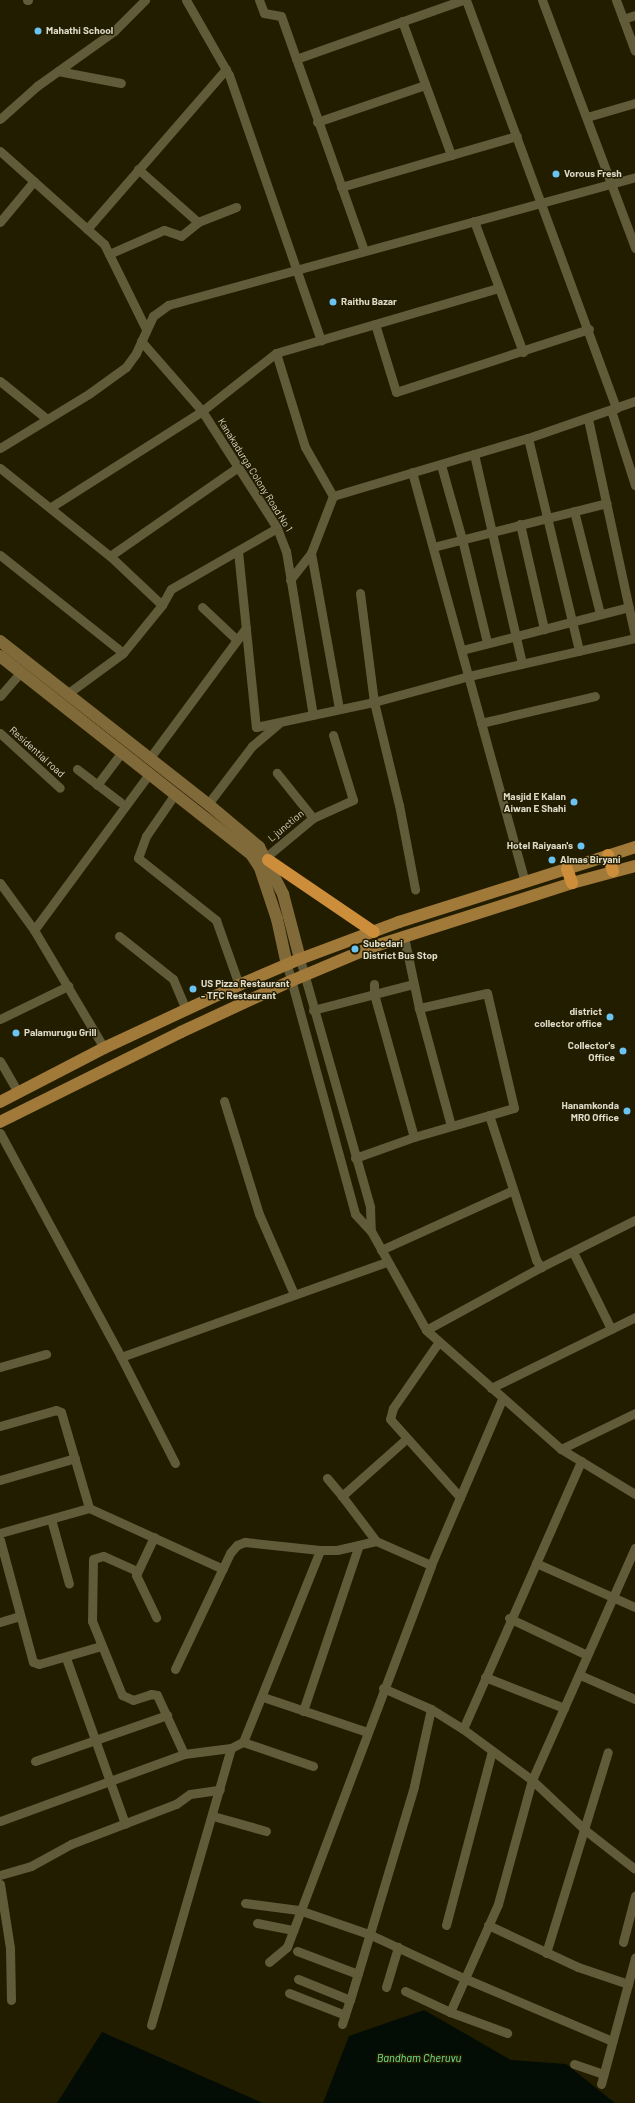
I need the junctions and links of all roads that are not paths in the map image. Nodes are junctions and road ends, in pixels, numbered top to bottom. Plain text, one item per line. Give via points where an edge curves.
1 (145, 0) edge
2 (186, 0) edge
3 (259, 0) edge
4 (462, 0) edge
5 (466, 0) edge
6 (542, 0) edge
7 (616, 0) edge
8 (635, 15) edge
9 (623, 19) junction
10 (402, 21) junction
11 (635, 51) edge
12 (296, 59) junction
13 (226, 69) junction
14 (58, 71) junction
15 (121, 83) dead end
16 (425, 85) junction
17 (635, 103) edge
18 (587, 117) junction
19 (0, 119) edge
20 (317, 122) junction
21 (517, 136) junction
22 (0, 151) edge
23 (451, 155) junction
24 (138, 169) junction
25 (635, 177) edge
26 (34, 181) junction
27 (611, 183) junction
28 (341, 188) junction
29 (542, 203) junction
30 (236, 206) dead end
31 (474, 221) junction
32 (0, 222) edge
33 (198, 222) junction
34 (87, 229) junction
35 (635, 248) edge
36 (364, 251) junction
37 (109, 254) junction
38 (296, 269) junction
39 (498, 288) junction
40 (375, 324) junction
41 (146, 328) junction
42 (589, 329) junction
43 (321, 340) junction
44 (141, 341) junction
45 (523, 352) junction
46 (276, 354) junction
47 (0, 381) edge
48 (635, 401) edge
49 (613, 409) junction
50 (202, 411) junction
51 (48, 419) junction
52 (588, 419) junction
53 (528, 438) junction
54 (0, 448) edge
55 (474, 454) junction
56 (441, 465) junction
57 (238, 467) junction
58 (0, 468) edge
59 (412, 472) junction
60 (635, 485) edge
61 (333, 496) junction
62 (607, 503) junction
63 (51, 507) junction
64 (574, 511) junction
65 (547, 517) junction
66 (520, 524) junction
67 (277, 528) junction
68 (492, 532) junction
69 (462, 539) junction
70 (433, 547) junction
71 (238, 551) junction
72 (312, 553) junction
73 (0, 555) edge
74 (110, 556) junction
75 (290, 580) junction
76 (360, 593) dead end
77 (162, 605) junction
78 (202, 607) dead end
79 (629, 607) junction
80 (600, 614) junction
81 (572, 622) junction
82 (246, 628) junction
83 (544, 629) junction
84 (516, 635) junction
85 (635, 637) edge
86 (237, 640) junction
87 (0, 641) edge
88 (488, 642) junction
89 (462, 650) junction
90 (579, 651) junction
91 (123, 653) junction
92 (0, 656) edge
93 (522, 664) junction
94 (21, 672) junction
95 (469, 676) junction
96 (67, 694) junction
97 (0, 696) edge
98 (595, 696) dead end
99 (374, 702) junction
100 (339, 709) junction
101 (313, 715) junction
102 (279, 722) junction
103 (481, 723) junction
104 (0, 733) edge
105 (333, 735) dead end
106 (121, 753) junction
107 (149, 759) junction
108 (77, 769) dead end
109 (277, 773) dead end
110 (148, 774) junction
111 (97, 785) junction
112 (60, 788) dead end
113 (175, 794) junction
114 (120, 802) dead end
115 (208, 804) junction
116 (313, 818) junction
117 (635, 847) edge
118 (608, 855) junction
119 (267, 858) junction
120 (635, 866) edge
121 (567, 869) junction
122 (613, 871) junction
123 (525, 882) junction
124 (572, 883) junction
125 (0, 884) edge
126 (415, 889) dead end
127 (34, 930) junction
128 (374, 932) junction
129 (119, 936) dead end
130 (404, 937) junction
131 (300, 959) junction
132 (287, 965) junction
133 (304, 976) junction
134 (291, 981) junction
135 (239, 984) junction
136 (374, 984) dead end
137 (413, 984) junction
138 (68, 986) junction
139 (374, 994) junction
140 (419, 1008) junction
141 (186, 1010) junction
142 (313, 1010) junction
143 (0, 1019) edge
144 (104, 1048) junction
145 (0, 1061) edge
146 (18, 1092) junction
147 (224, 1101) dead end
148 (0, 1102) edge
149 (489, 1115) junction
150 (0, 1122) edge
151 (450, 1126) junction
152 (0, 1133) edge
153 (414, 1137) junction
154 (355, 1158) junction
155 (513, 1190) junction
156 (635, 1220) edge
157 (371, 1231) junction
158 (381, 1250) junction
159 (573, 1252) junction
160 (386, 1262) junction
161 (541, 1267) junction
162 (294, 1294) junction
163 (635, 1317) edge
164 (611, 1328) junction
165 (426, 1330) junction
166 (438, 1343) junction
167 (46, 1354) dead end
168 (121, 1357) junction
169 (0, 1367) edge
170 (491, 1388) junction
171 (502, 1399) junction
172 (635, 1413) edge
173 (0, 1426) edge
174 (406, 1439) junction
175 (561, 1449) junction
176 (75, 1458) junction
177 (581, 1461) junction
178 (175, 1463) dead end
179 (327, 1478) dead end
180 (0, 1480) edge
181 (635, 1494) edge
182 (342, 1496) junction
183 (460, 1497) junction
184 (89, 1508) junction
185 (51, 1519) junction
186 (0, 1533) edge
187 (154, 1537) junction
188 (0, 1540) edge
189 (376, 1541) junction
190 (359, 1545) junction
191 (635, 1548) edge
192 (320, 1550) junction
193 (536, 1563) junction
194 (431, 1565) junction
195 (223, 1569) junction
196 (137, 1571) junction
197 (70, 1584) dead end
198 (613, 1598) junction
199 (635, 1607) edge
200 (20, 1616) junction
201 (156, 1617) dead end
202 (509, 1618) junction
203 (0, 1622) edge
204 (101, 1646) junction
205 (587, 1655) junction
206 (66, 1658) junction
207 (175, 1669) dead end
208 (580, 1675) junction
209 (485, 1677) junction
210 (383, 1688) junction
211 (263, 1696) junction
212 (635, 1699) edge
213 (564, 1708) junction
214 (431, 1709) junction
215 (302, 1711) junction
216 (167, 1715) junction
217 (463, 1729) junction
218 (367, 1732) junction
219 (95, 1740) junction
220 (243, 1742) junction
221 (231, 1748) junction
222 (492, 1750) junction
223 (608, 1752) dead end
224 (184, 1754) junction
225 (35, 1761) dead end
226 (313, 1766) dead end
227 (532, 1780) junction
228 (110, 1782) junction
229 (220, 1790) junction
230 (213, 1816) junction
231 (0, 1821) edge
232 (125, 1824) junction
233 (585, 1830) junction
234 (266, 1831) dead end
235 (635, 1869) edge
236 (0, 1875) edge
237 (0, 1884) edge
238 (635, 1896) edge
239 (245, 1903) dead end
240 (299, 1910) junction
241 (257, 1923) dead end
242 (446, 1925) dead end
243 (488, 1925) junction
244 (293, 1930) junction
245 (371, 1935) junction
246 (623, 1942) dead end
247 (398, 1947) junction
248 (296, 1950) dead end
249 (546, 1953) junction
250 (635, 1958) edge
251 (269, 1962) dead end
252 (358, 1974) junction
253 (298, 1979) dead end
254 (466, 1979) junction
255 (628, 1984) junction
256 (386, 1987) dead end
257 (405, 1991) dead end
258 (290, 1993) dead end
259 (11, 2000) dead end
260 (350, 2000) junction
261 (450, 2012) junction
262 (345, 2015) junction
263 (342, 2024) dead end
264 (151, 2025) dead end
265 (507, 2033) dead end
266 (612, 2041) junction
267 (574, 2064) dead end
268 (603, 2074) junction
269 (601, 2084) dead end

1 - 14 street via 114,31
2 - 13 street
3 - 12 street via 264,13 281,16
4 - 10 street
5 - 21 street
6 - 18 street
7 - 9 street
8 - 9 street
9 - 11 street
10 - 12 street
10 - 16 street
12 - 20 street
13 - 24 street
13 - 38 street
14 - 15 street
14 - 19 street
16 - 20 street
16 - 23 street
17 - 18 street
18 - 27 street
20 - 28 street
21 - 23 street
21 - 29 street
22 - 26 street
23 - 28 street
24 - 33 street
24 - 34 street
25 - 27 street
26 - 32 street
26 - 34 street
27 - 29 street
27 - 35 street
28 - 36 street
29 - 31 street
29 - 42 street
30 - 33 street
31 - 36 street
31 - 39 street
33 - 37 street via 181,236 164,230
34 - 37 street via 104,244
36 - 38 street
37 - 41 street
38 - 41 street via 168,305 153,316
38 - 43 street
39 - 40 street
39 - 45 street
40 - 43 street
40 - 45 street via 396,392
41 - 44 street
42 - 45 street
42 - 49 street
43 - 46 street
44 - 50 street, Kanakadurga Colony Road No 1
44 - 51 street via 126,367
46 - 50 street
46 - 61 street via 305,447
47 - 51 street
48 - 49 street
49 - 52 street
49 - 60 street
50 - 57 street, Kanakadurga Colony Road No 1
50 - 63 street
51 - 54 street
52 - 53 street
52 - 62 street
53 - 55 street
53 - 65 street
55 - 56 street
55 - 68 street
56 - 59 street
56 - 69 street
57 - 67 street, Kanakadurga Colony Road No 1
57 - 74 street
58 - 63 street
59 - 61 street
59 - 70 street
61 - 72 street
62 - 64 street
62 - 79 street
63 - 74 street
64 - 65 street
64 - 80 street
65 - 66 street
65 - 81 street
66 - 68 street
66 - 83 street
67 - 71 street
67 - 75 street, Kanakadurga Colony Road No 1 via 286,551
68 - 69 street
68 - 84 street
69 - 70 street
69 - 88 street
70 - 89 street
71 - 77 street via 171,589
71 - 82 street
72 - 75 street
72 - 100 street
73 - 91 street
74 - 77 street
75 - 101 street, Kanakadurga Colony Road No 1
76 - 99 street
77 - 91 street
78 - 86 street
79 - 80 street
79 - 85 street
80 - 81 street
81 - 83 street
81 - 90 street
82 - 86 street
82 - 102 street via 256,727
83 - 84 street
84 - 88 street
84 - 93 street
85 - 90 street
86 - 107 street
87 - 96 street
88 - 89 street
89 - 95 street
90 - 93 street
91 - 96 street
92 - 94 street
93 - 95 street
94 - 97 street
94 - 106 street
95 - 99 street
95 - 103 street
96 - 107 street
98 - 103 street
99 - 100 street
99 - 126 street via 399,805
100 - 101 street
101 - 102 street
102 - 115 street via 252,746
103 - 123 street
104 - 112 street, Residential road
105 - 116 street via 353,800
106 - 110 street
106 - 111 street
107 - 115 street
108 - 111 street
109 - 116 street, L junction
110 - 113 street
110 - 127 street
111 - 114 street
113 - 132 street via 256,860 277,918
113 - 135 street via 146,836 138,858 216,920
115 - 119 street via 259,847
116 - 119 street, L junction
117 - 118 main road
118 - 121 main road
118 - 122 highway
119 - 128 highway
119 - 131 street via 283,894
120 - 122 main road
121 - 123 main road
121 - 124 highway
122 - 124 main road
123 - 128 main road
124 - 130 main road
125 - 127 street
127 - 138 street
128 - 131 main road
129 - 141 street via 173,979
130 - 133 main road via 372,947
130 - 137 street
131 - 132 main road
131 - 133 street
132 - 134 street
132 - 135 main road
133 - 134 main road
133 - 142 street
134 - 150 main road
134 - 157 street via 355,1214
135 - 141 main road
136 - 139 street
137 - 139 street
137 - 140 street
138 - 143 street
138 - 144 street
139 - 142 street
139 - 153 street
140 - 149 street via 487,993 514,1108
140 - 151 street
141 - 144 main road
142 - 154 street
144 - 146 main road
145 - 146 street
146 - 148 main road
147 - 162 street via 259,1214
149 - 151 street
149 - 155 street
151 - 153 street
152 - 168 street
153 - 154 street
154 - 157 street via 370,1206
155 - 158 street
155 - 161 street via 536,1260
156 - 159 street
157 - 158 street
158 - 160 street
159 - 161 street
159 - 164 street
160 - 162 street
160 - 165 street
161 - 165 street
162 - 168 street
163 - 164 street
164 - 170 street
165 - 166 street
166 - 170 street
166 - 174 street via 390,1414 390,1419
167 - 169 street
168 - 178 street
170 - 171 street
171 - 175 street
171 - 183 street
172 - 175 street
173 - 176 street via 56,1410 61,1412
174 - 182 street
174 - 183 street
175 - 177 street
176 - 180 street
176 - 184 street
177 - 181 street
177 - 193 street
179 - 182 street
182 - 189 street
183 - 194 street
184 - 185 street
184 - 187 street
185 - 186 street
185 - 197 street
187 - 195 street
187 - 196 street
188 - 200 street
189 - 190 street
189 - 194 street
190 - 192 street
190 - 215 street
191 - 198 street
192 - 195 street via 246,1542 237,1545 230,1553
192 - 211 street
193 - 198 street
193 - 202 street
194 - 210 street
195 - 207 street
196 - 201 street via 137,1578
196 - 204 street via 103,1556 93,1559 90,1613
198 - 199 street
198 - 205 street
200 - 203 street
200 - 206 street via 33,1662 39,1664
202 - 205 street
202 - 209 street
204 - 206 street
204 - 216 street via 122,1695 133,1700 154,1693
205 - 208 street
206 - 219 street
208 - 212 street
208 - 213 street
209 - 213 street
209 - 217 street
210 - 214 street
210 - 218 street
211 - 215 street
211 - 220 street
213 - 227 street
214 - 217 street
214 - 245 street via 414,1786
215 - 218 street
216 - 219 street
216 - 224 street
217 - 222 street
218 - 240 street
219 - 225 street
219 - 228 street
220 - 221 street
220 - 226 street
221 - 224 street
221 - 229 street
222 - 227 street
222 - 242 street
223 - 233 street
224 - 228 street
227 - 233 street
227 - 243 street via 498,1904
228 - 231 street
228 - 232 street
229 - 230 street
229 - 232 street via 190,1794 176,1804
230 - 234 street
230 - 264 street
232 - 236 street via 71,1844 31,1866
233 - 235 street
233 - 249 street
237 - 259 street via 10,1948
238 - 246 street
239 - 240 street
240 - 244 street
240 - 245 street
241 - 244 street
243 - 249 street
243 - 254 street
244 - 251 street via 287,1947
245 - 247 street
245 - 252 street
247 - 254 street
247 - 256 street
248 - 252 street
249 - 255 street
250 - 255 street
252 - 260 street
253 - 260 street
254 - 261 street
254 - 266 street
255 - 266 street
257 - 261 street
258 - 262 street
260 - 262 street
261 - 265 street
262 - 263 street
266 - 268 street
267 - 268 street
268 - 269 street

